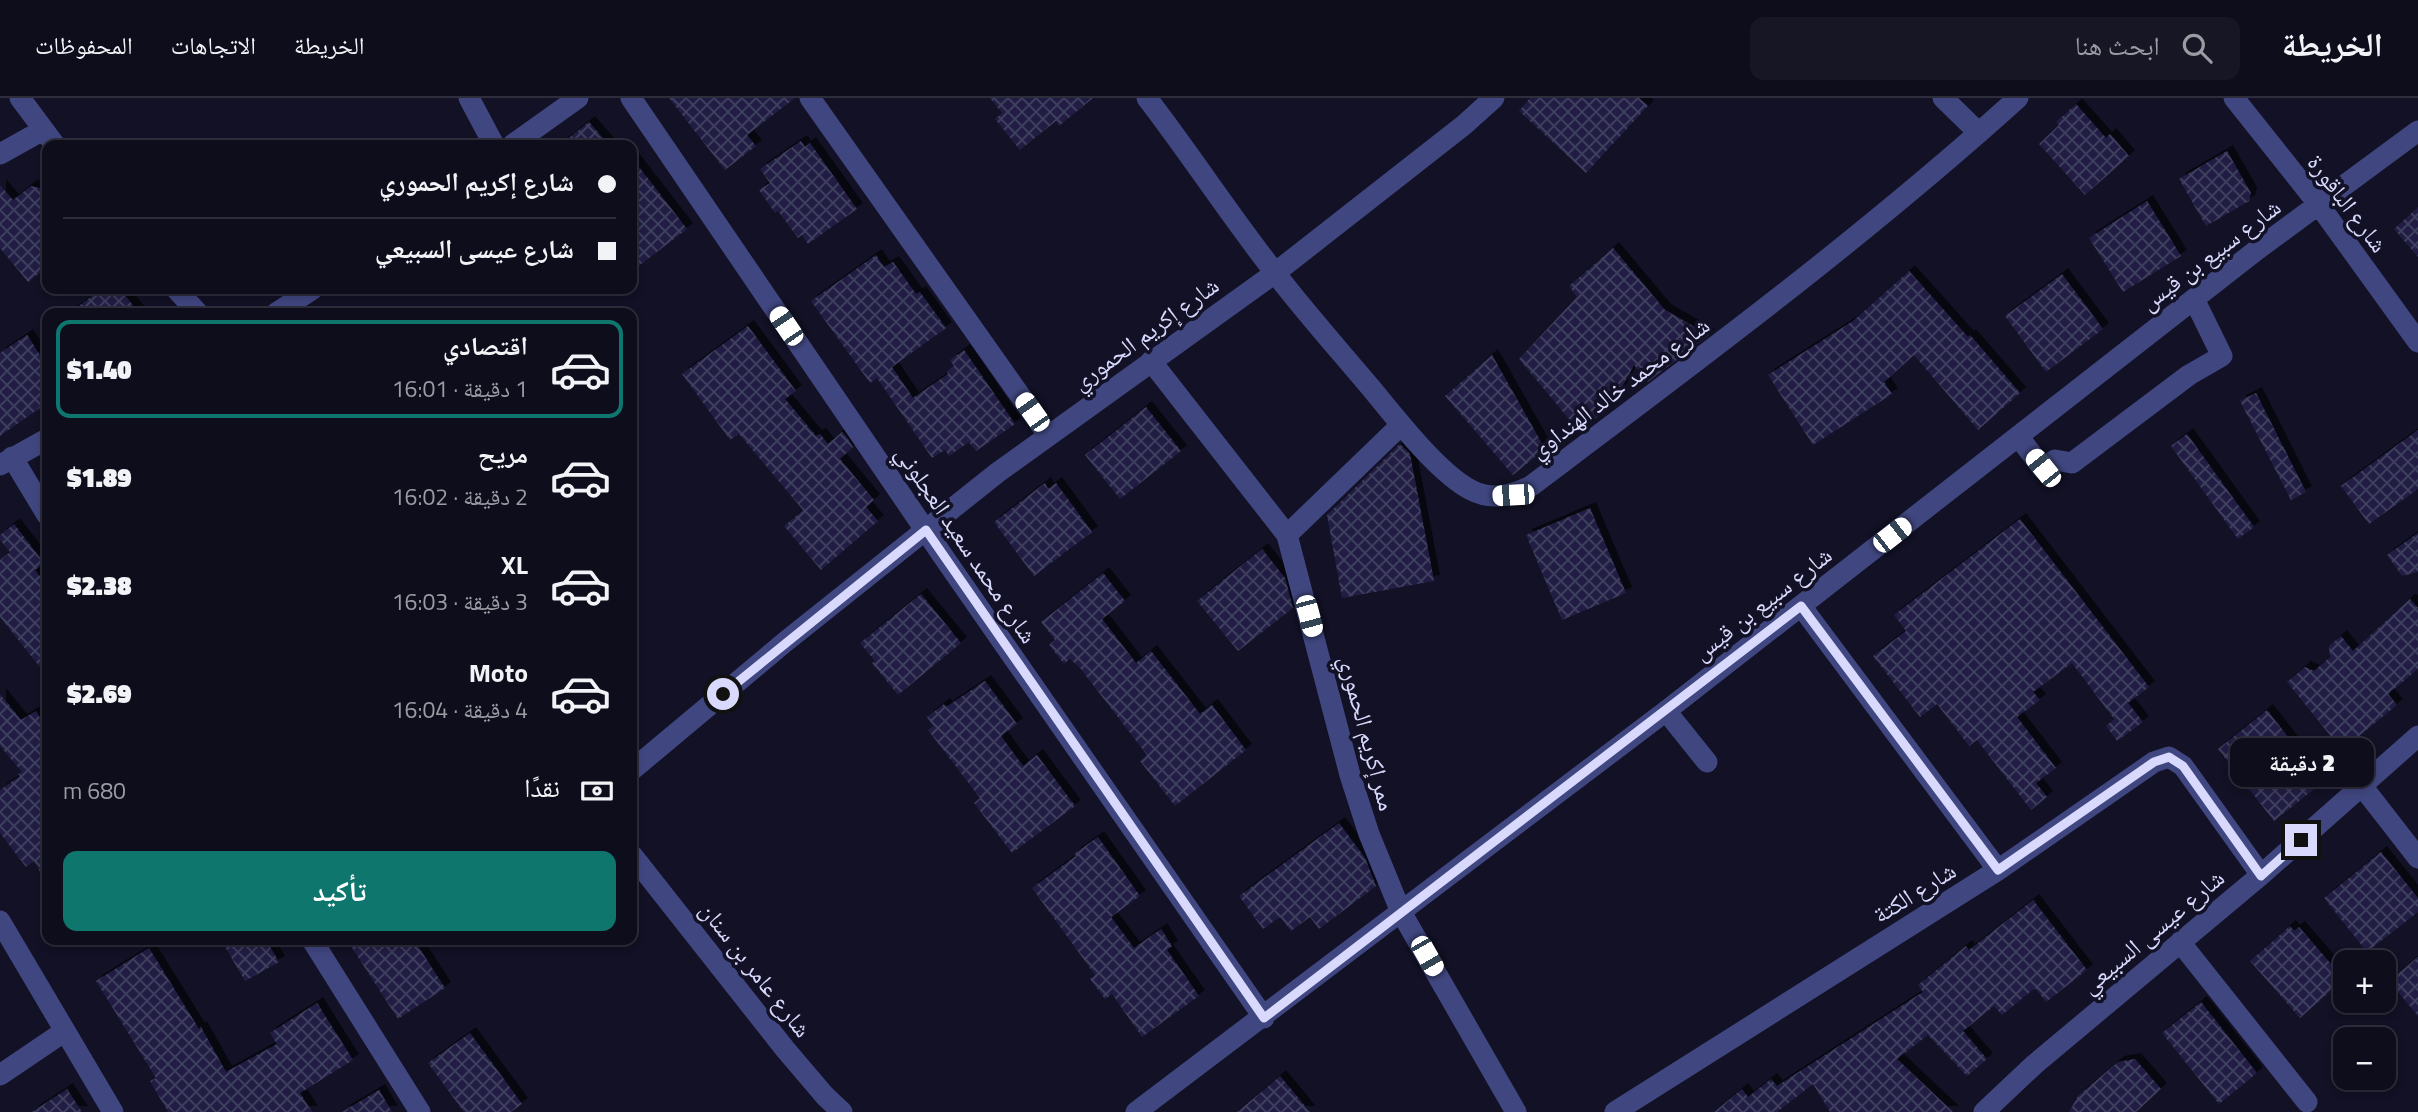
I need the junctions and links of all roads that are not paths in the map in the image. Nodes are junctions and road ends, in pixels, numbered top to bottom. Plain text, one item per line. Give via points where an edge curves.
1 (20, 98) edge
2 (469, 98) edge
3 (578, 98) edge
4 (631, 98) edge
5 (810, 98) edge
6 (1147, 98) edge
7 (1494, 98) edge
8 (1943, 98) edge
9 (2018, 98) edge
10 (2234, 98) edge
11 (2418, 131) edge
12 (1979, 133) junction
13 (49, 138) edge
14 (42, 140) edge
15 (491, 140) edge
16 (519, 140) edge
17 (0, 154) edge
18 (2319, 205) junction
19 (1275, 273) junction
20 (181, 294) edge
21 (305, 294) edge
22 (2194, 299) junction
23 (193, 308) edge
24 (284, 308) edge
25 (2418, 342) edge
26 (1151, 361) junction
27 (1401, 425) junction
28 (1048, 435) junction
29 (2018, 436) junction
30 (42, 442) edge
31 (6, 461) edge
32 (42, 508) edge
33 (926, 530) junction
34 (1287, 535) junction
35 (1801, 606) junction
36 (1666, 711) junction
37 (2418, 736) edge
38 (1707, 762) dead end
39 (637, 766) edge
40 (2362, 786) junction
41 (2418, 858) edge
42 (637, 861) edge
43 (1998, 870) junction
44 (2261, 876) junction
45 (1401, 912) junction
46 (0, 921) edge
47 (2180, 942) junction
48 (315, 945) edge
49 (1264, 1018) junction
50 (65, 1031) junction
51 (0, 1075) edge
52 (2308, 1102) dead end
53 (113, 1112) edge
54 (420, 1112) edge
55 (842, 1112) edge
56 (1136, 1112) edge
57 (1516, 1112) edge
58 (1615, 1112) edge
59 (1984, 1112) edge

1 - 13 street
2 - 15 street
3 - 16 street
4 - 33 street, شارع محمد سعيد العجلوني
5 - 28 street
6 - 19 street, شارع محمد خالد الهنداوي
7 - 19 street, شارع إكريم الحموري
8 - 12 street
9 - 12 street, شارع محمد خالد الهنداوي
10 - 18 street, شارع الباقورة
11 - 18 street, شارع سبيع بن قيس
12 - 27 street, شارع محمد خالد الهنداوي via 1702,358 1513,495 1472,491
14 - 17 street
18 - 22 street, شارع سبيع بن قيس
18 - 25 street, شارع الباقورة
19 - 26 street, شارع إكريم الحموري
19 - 27 street, شارع محمد خالد الهنداوي
20 - 23 street
21 - 24 street
22 - 29 street, شارع سبيع بن قيس
22 - 29 street via 2222,356 2189,375 2072,463 2055,460 2043,468
26 - 28 street, شارع إكريم الحموري
26 - 34 street, ممر إكريم الحموري
27 - 34 street
28 - 33 street, شارع إكريم الحموري
29 - 35 street, شارع سبيع بن قيس
30 - 31 street
31 - 32 street
33 - 39 street, شارع إكريم الحموري
33 - 49 street, شارع محمد سعيد العجلوني
34 - 45 street, ممر إكريم الحموري via 1350,775 1368,834
35 - 36 street, شارع سبيع بن قيس
35 - 43 street, شارع الكتة
36 - 38 street
36 - 45 street, شارع سبيع بن قيس
37 - 40 street, شارع عيسى السبيعي
40 - 41 street
40 - 44 street, شارع عيسى السبيعي
42 - 55 street, شارع عامر بن سنان via 785,1049
43 - 44 street via 2154,762 2169,757 2183,766
43 - 58 street, شارع الكتة
44 - 47 street, شارع عيسى السبيعي
45 - 49 street, شارع سبيع بن قيس
45 - 57 street, ممر إكريم الحموري
46 - 50 street
47 - 52 street
47 - 59 street, شارع عيسى السبيعي
48 - 54 street
49 - 56 street, شارع سبيع بن قيس
50 - 51 street
50 - 53 street

